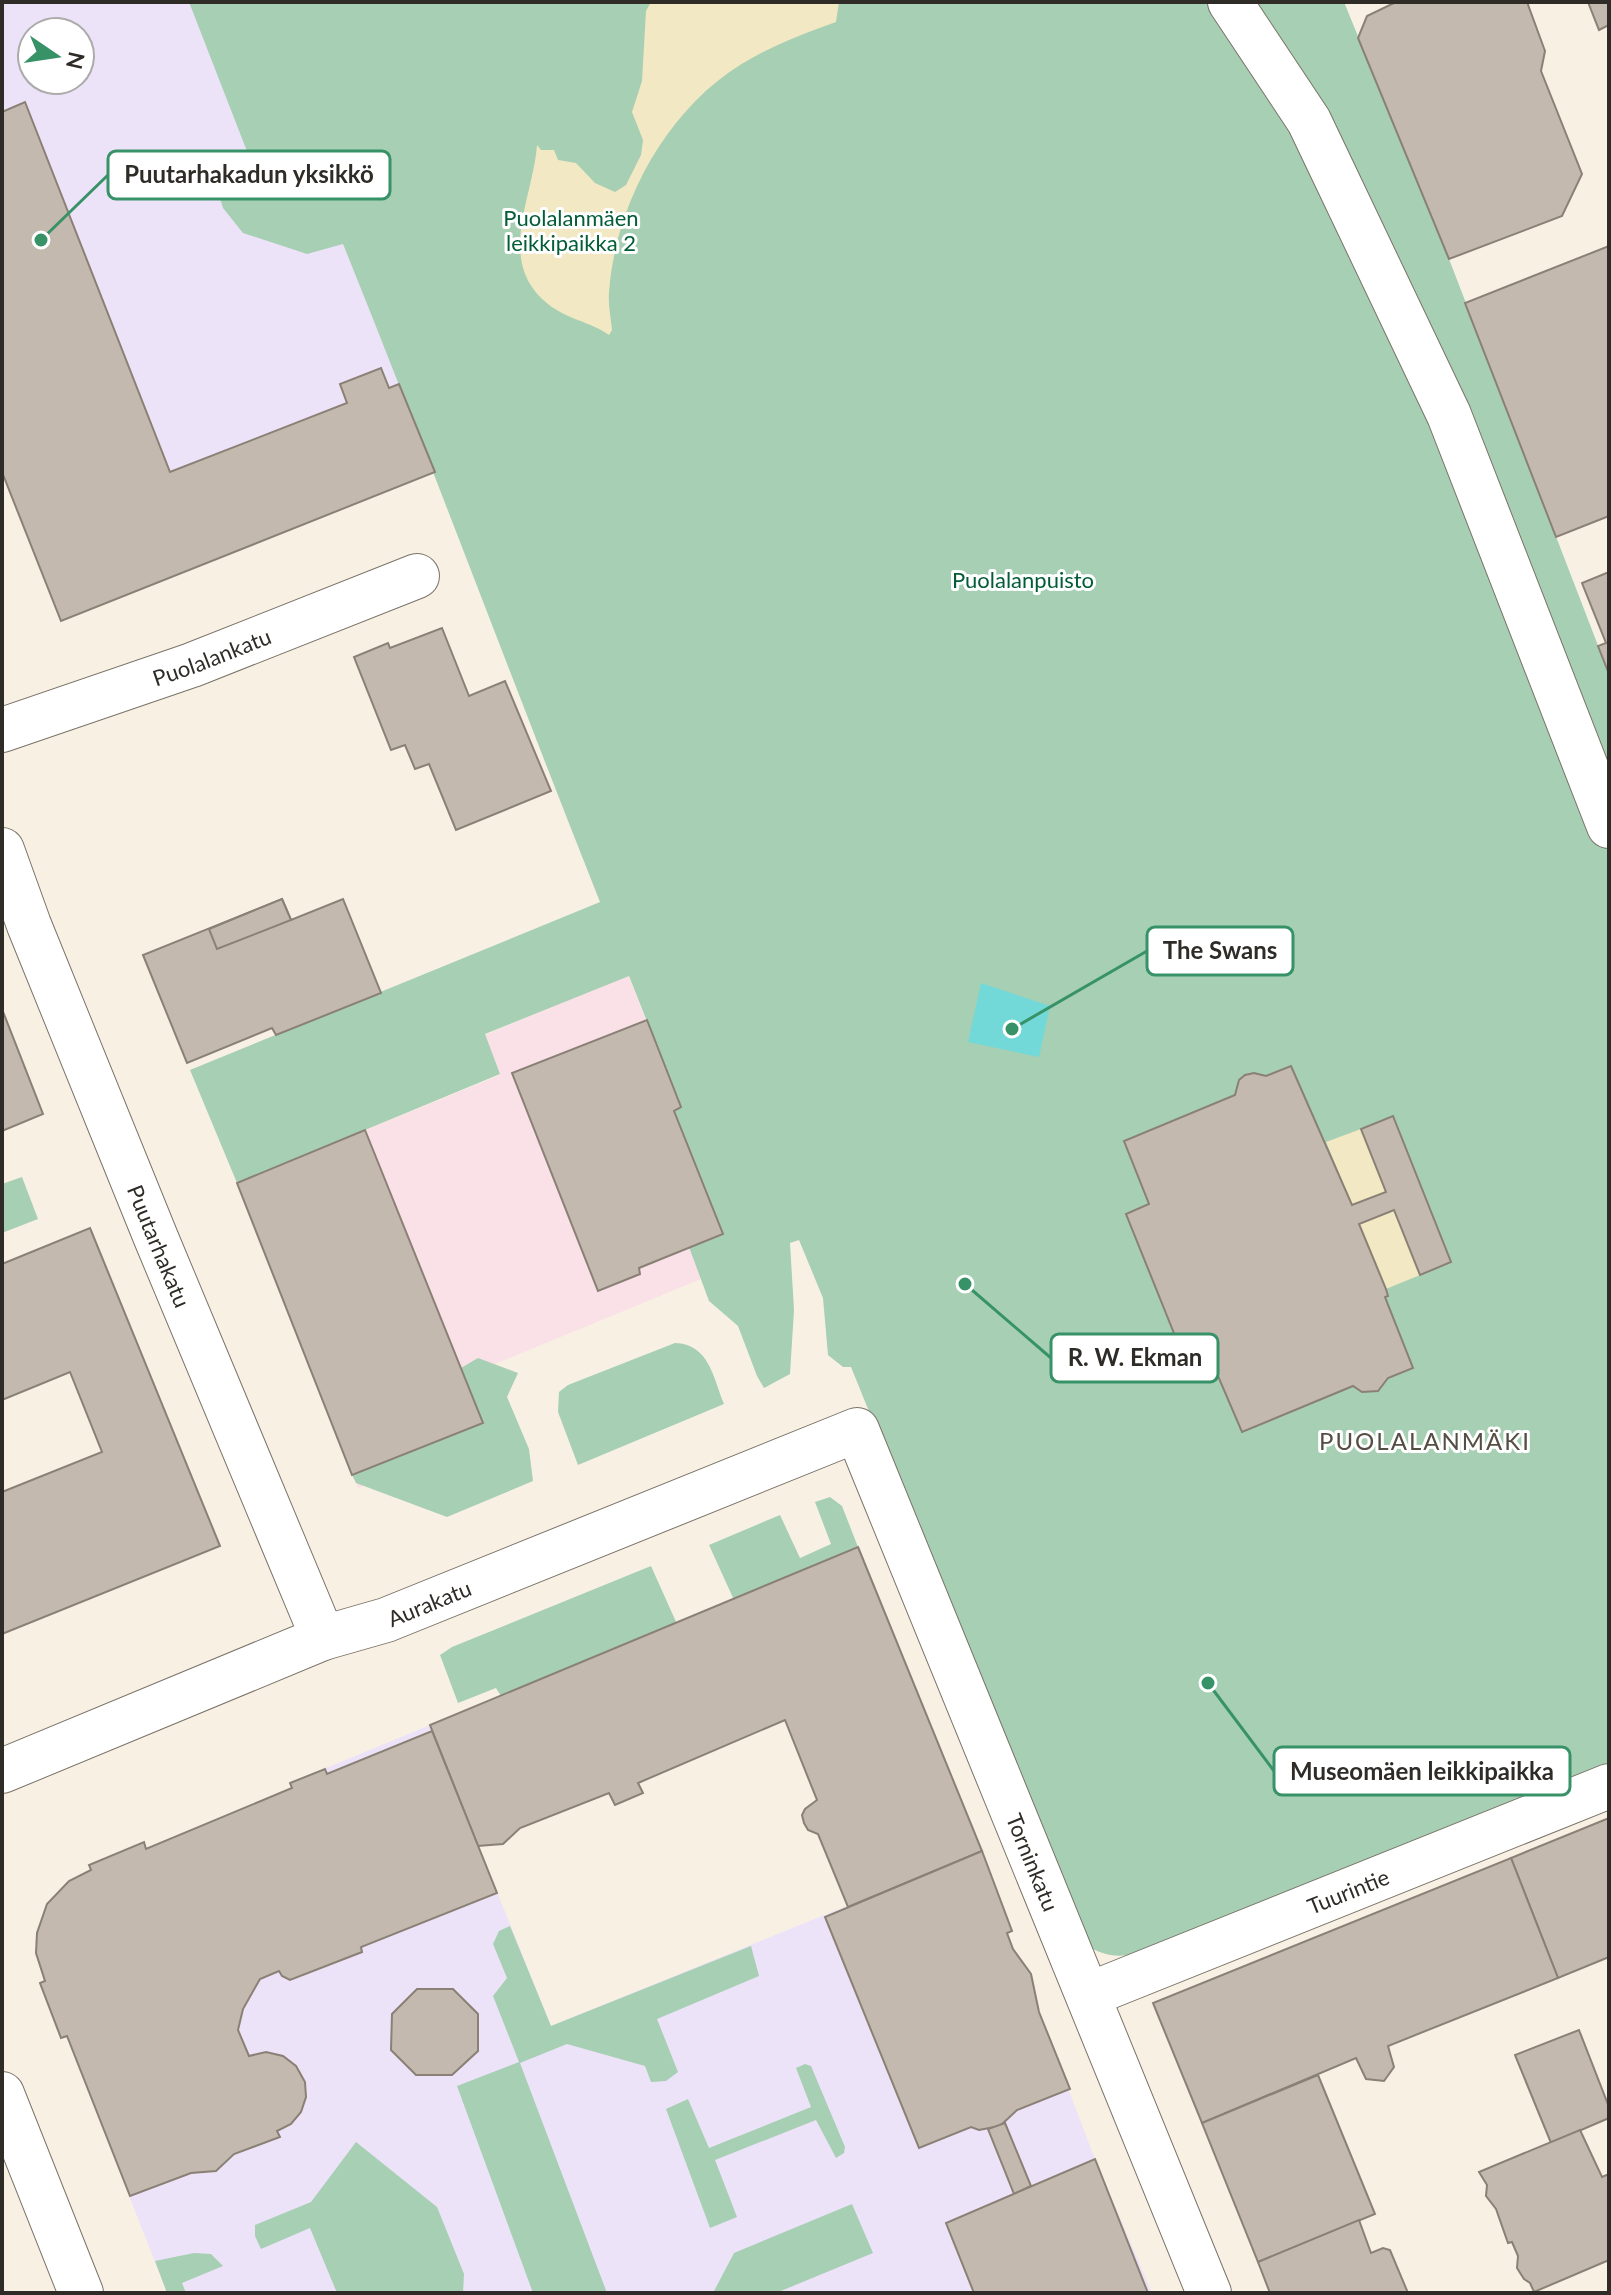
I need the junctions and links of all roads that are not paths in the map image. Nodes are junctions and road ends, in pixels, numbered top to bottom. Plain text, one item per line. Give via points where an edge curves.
1 (1230, 2) edge
2 (417, 576) dead end
3 (2, 730) edge
4 (1609, 826) edge
5 (2, 850) edge
6 (857, 1430) joint
7 (323, 1638) junction
8 (2, 1771) edge
9 (1609, 1786) edge
10 (1088, 1995) junction
11 (2, 2094) edge
12 (81, 2293) edge
13 (1209, 2293) edge

1 - 4 street via 1309,121 1449,415
2 - 3 street, Puolalankatu via 192,665
5 - 7 street, Puutarhakatu
6 - 7 street, Aurakatu via 386,1620
6 - 10 street, Torninkatu
7 - 8 street, Aurakatu
9 - 10 street, Tuurintie
10 - 13 street, Torninkatu
11 - 12 street

